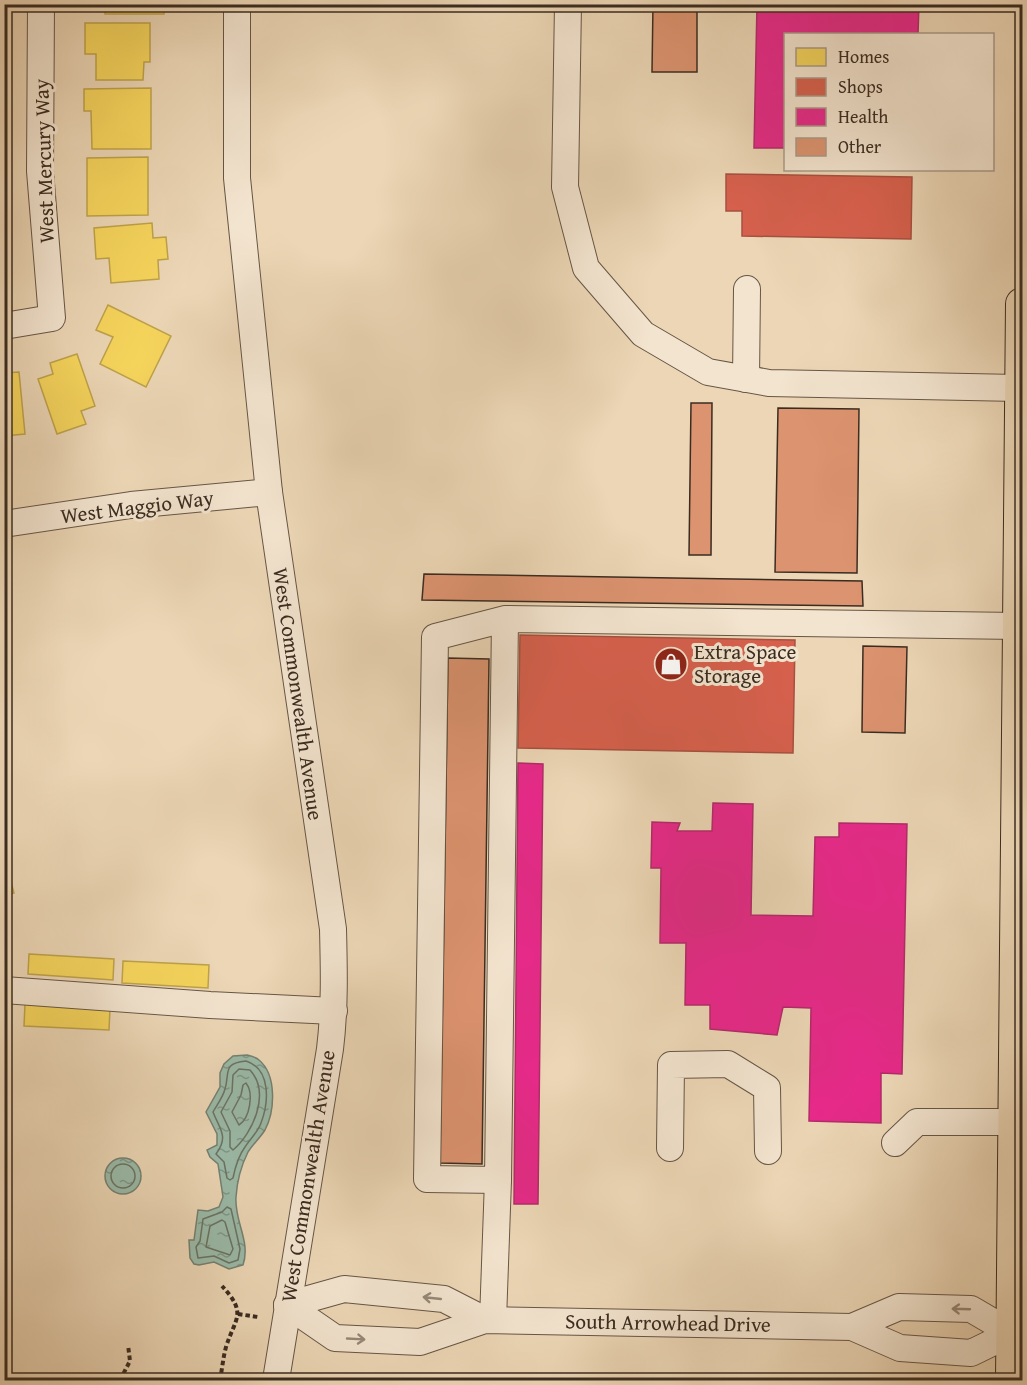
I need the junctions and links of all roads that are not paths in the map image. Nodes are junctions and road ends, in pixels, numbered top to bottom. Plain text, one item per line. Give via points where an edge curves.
1 (41, 4) edge
2 (237, 4) edge
3 (568, 4) edge
4 (747, 289) dead end
5 (1023, 304) edge
6 (4, 327) edge
7 (746, 379) junction
8 (1021, 388) edge
9 (269, 492) junction
10 (4, 524) edge
11 (505, 619) junction
12 (1019, 626) junction
13 (4, 990) edge
14 (334, 1011) junction
15 (1014, 1122) junction
16 (895, 1143) dead end
17 (670, 1149) dead end
18 (768, 1151) dead end
19 (498, 1180) junction
20 (287, 1305) junction
21 (489, 1320) junction
22 (852, 1327) junction
23 (1017, 1333) edge
24 (276, 1380) edge
25 (1012, 1380) edge

1 - 6 street, West Mercury Way via 39,171 52,318
2 - 9 street, West Commonwealth Avenue via 237,178
3 - 7 street via 565,187 586,268 643,334 708,372
4 - 7 street
5 - 8 main road
7 - 8 street via 769,383
8 - 12 main road
9 - 10 street, West Maggio Way
9 - 14 street, West Commonwealth Avenue via 333,929
11 - 12 street
11 - 19 street
11 - 19 street via 435,637 427,1179
12 - 15 main road
13 - 14 street
14 - 20 street, West Commonwealth Avenue
15 - 16 street via 917,1122
15 - 23 main road
17 - 18 street via 671,1065 728,1064 767,1088
19 - 21 street
21 -> 20 street, South Arrowhead Drive via 444,1299 344,1289
20 -> 21 street, South Arrowhead Drive via 335,1338 420,1342
20 - 24 street, West Commonwealth Avenue
21 - 22 street, South Arrowhead Drive
22 - 23 street, South Arrowhead Drive via 900,1348 972,1353
23 -> 22 street, South Arrowhead Drive via 971,1309 899,1307
23 - 25 main road

